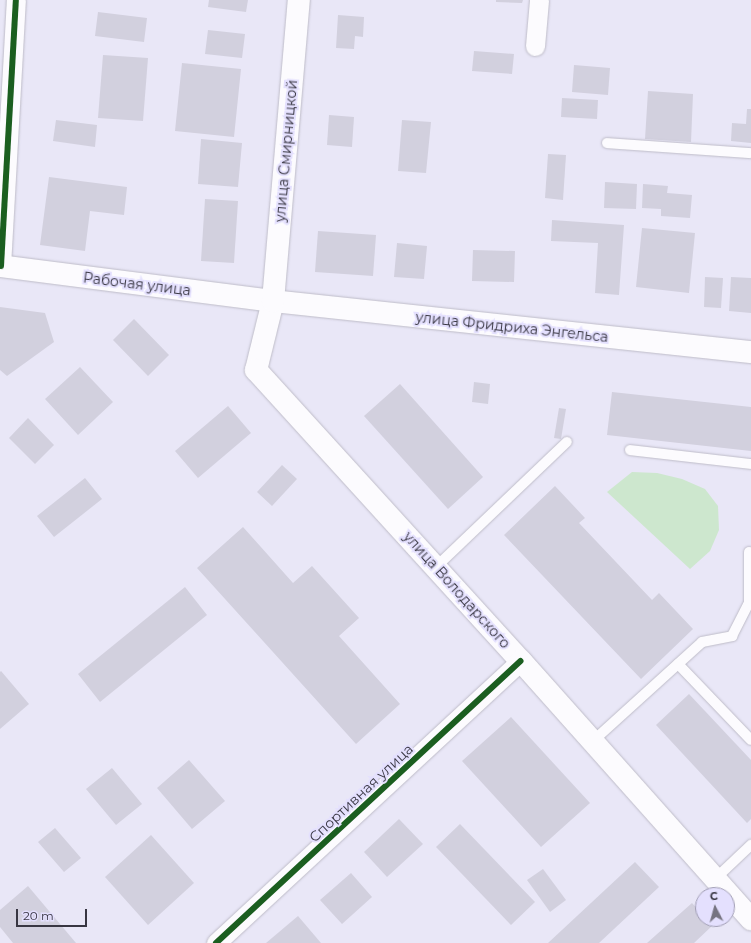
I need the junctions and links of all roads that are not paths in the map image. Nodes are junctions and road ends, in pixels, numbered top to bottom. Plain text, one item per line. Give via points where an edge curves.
1 (16, 0) edge
2 (299, 0) edge
3 (539, 0) edge
4 (535, 46) dead end
5 (607, 143) dead end
6 (751, 153) edge
7 (0, 266) edge
8 (273, 301) junction
9 (751, 352) edge
10 (567, 442) dead end
11 (630, 450) dead end
12 (751, 464) edge
13 (748, 552) dead end
14 (436, 567) junction
15 (521, 661) junction
16 (678, 664) junction
17 (751, 740) edge
18 (593, 742) junction
19 (751, 845) edge
20 (715, 879) junction
21 (751, 919) edge
22 (216, 943) edge

1 - 7 street
2 - 8 main road, улица Смирницкой
3 - 4 street
5 - 6 lane
7 - 8 main road, Рабочая улица
8 - 9 main road, улица Фридриха Энгельса
8 - 14 main road, улица Володарского via 256,370
10 - 14 lane
11 - 12 lane
13 - 16 lane via 749,603 732,636 702,642
14 - 15 main road, улица Володарского
15 - 18 main road, улица Володарского
15 - 22 street, Спортивная улица
16 - 17 lane
16 - 18 lane
18 - 20 main road, улица Володарского
19 - 20 lane
20 - 21 main road, улица Володарского

